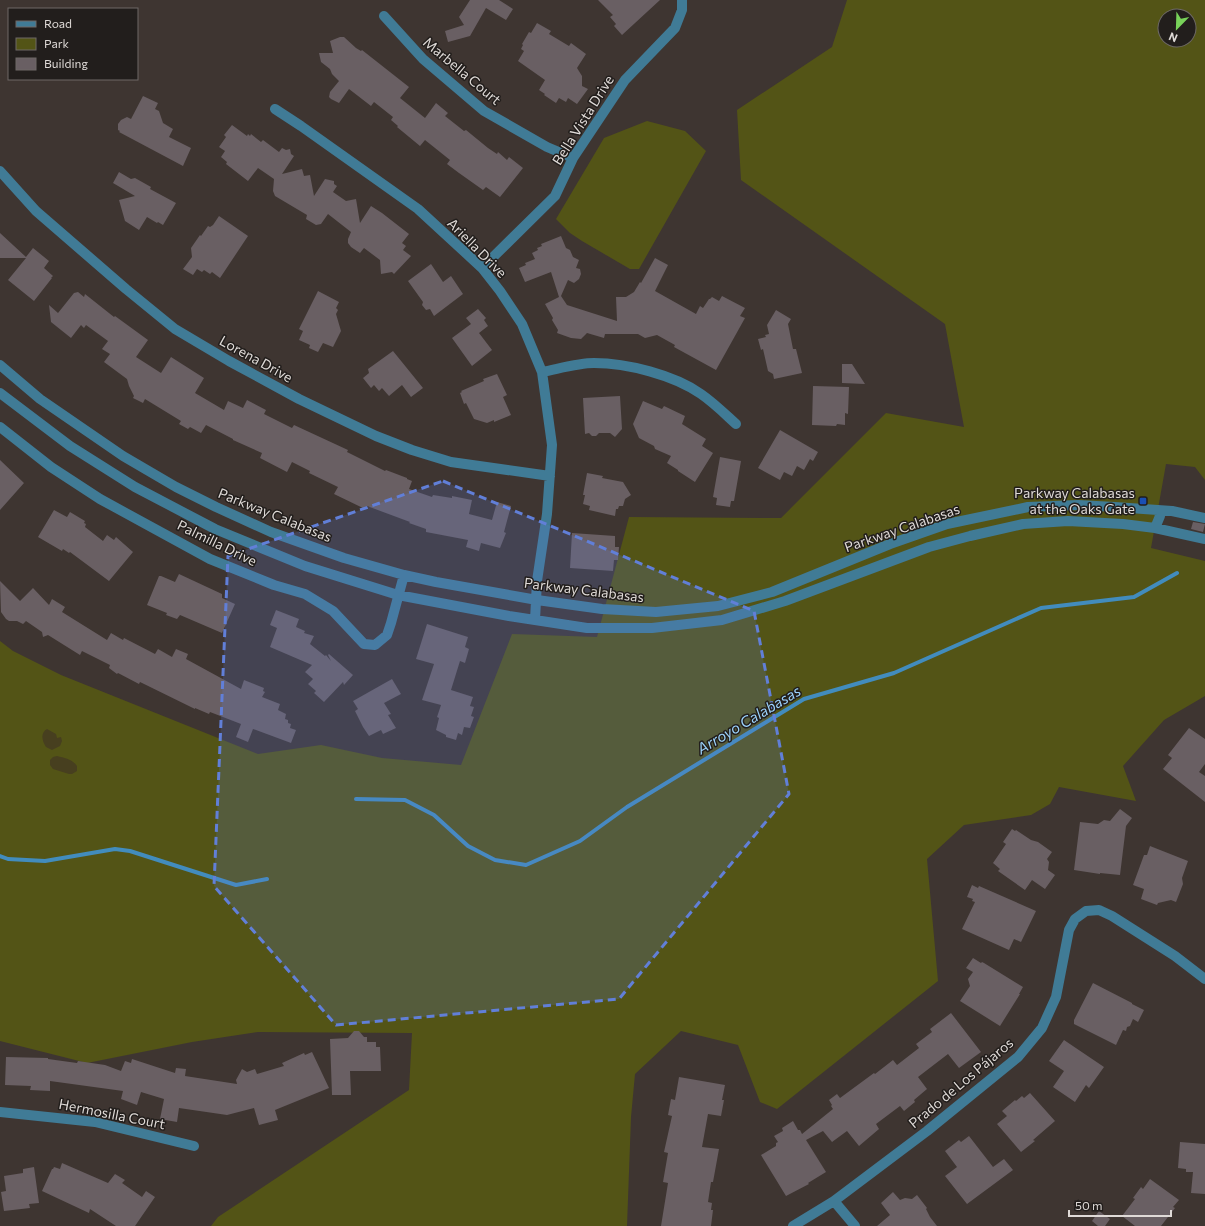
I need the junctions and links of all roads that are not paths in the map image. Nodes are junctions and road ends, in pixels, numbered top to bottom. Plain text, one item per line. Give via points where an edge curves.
1 (682, 0) edge
2 (384, 16) dead end
3 (275, 109) dead end
4 (573, 158) junction
5 (0, 171) edge
6 (482, 268) junction
7 (0, 365) edge
8 (542, 372) junction
9 (0, 392) edge
10 (736, 424) dead end
11 (0, 427) edge
12 (550, 476) junction
13 (1158, 510) junction
14 (1205, 518) edge
15 (1155, 528) junction
16 (1205, 539) edge
17 (404, 575) junction
18 (398, 595) junction
19 (537, 600) junction
20 (536, 620) junction
21 (1205, 979) edge
22 (0, 1112) edge
23 (194, 1146) dead end
24 (834, 1201) junction
25 (793, 1226) edge
26 (855, 1226) edge

1 - 4 street, Bella Vista Drive via 682,10 675,28 625,80
2 - 4 street, Marbella Court via 423,59 484,111
3 - 6 street, Ariella Drive via 418,209
4 - 6 street, Bella Vista Drive via 555,196
5 - 12 street, Lorena Drive via 36,211 126,289 175,329 229,361 299,399 376,436 412,450 451,462
6 - 8 street, Ariella Drive via 522,324
7 - 17 street, Parkway Calabasas via 40,399 122,456 216,508 271,532 344,558
8 - 10 street via 594,363 654,372 700,393
8 - 12 street, Ariella Drive via 552,445
9 - 18 street, Parkway Calabasas via 70,446 135,487 215,529 305,566
11 - 18 street, Palmilla Drive via 51,467 100,499 210,559 274,585 305,594 333,612 364,644 375,645 387,635
12 - 19 street, Ariella Drive
13 - 14 street, Parkway Calabasas
13 - 15 street via 1160,516
13 - 19 street, Parkway Calabasas via 1078,505 1028,507 947,524 890,544 772,592 718,606 656,612 602,609
15 - 16 street, Parkway Calabasas
15 - 20 street, Parkway Calabasas via 1068,521 1023,524 998,529 929,547 785,601 722,620 652,628 587,628
17 - 18 street, Palmilla Drive
17 - 19 street, Parkway Calabasas
18 - 20 street, Parkway Calabasas
19 - 20 street, Ariella Drive
21 - 24 street, Prado de Los Pájaros via 1112,916 1099,910 1086,911 1075,919 1069,930 1056,997 1042,1028 1018,1057 927,1131
22 - 23 street, Hermosilla Court via 95,1122
24 - 25 street, Prado de Los Pájaros
24 - 26 street

